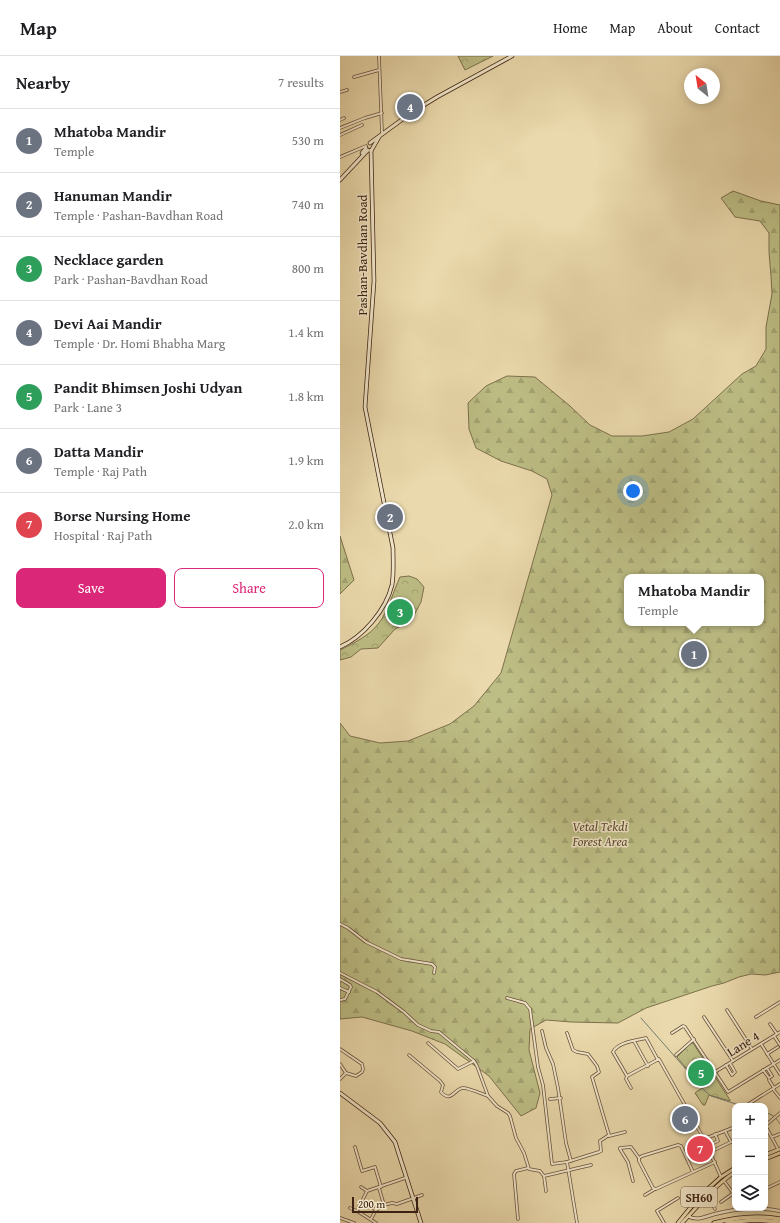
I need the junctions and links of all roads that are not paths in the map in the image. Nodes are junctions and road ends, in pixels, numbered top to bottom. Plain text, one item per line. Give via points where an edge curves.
1 (380, 56) edge
2 (512, 56) edge
3 (380, 70) junction
4 (354, 77) dead end
5 (347, 90) dead end
6 (340, 92) edge
7 (382, 113) junction
8 (344, 118) dead end
9 (340, 120) edge
10 (362, 126) dead end
11 (340, 128) edge
12 (382, 134) junction
13 (340, 135) edge
14 (372, 144) junction
15 (368, 149) junction
16 (340, 157) edge
17 (340, 176) edge
18 (340, 180) edge
19 (340, 646) edge
20 (340, 924) edge
21 (340, 973) edge
22 (434, 973) dead end
23 (340, 979) edge
24 (340, 988) edge
25 (348, 992) junction
26 (508, 998) dead end
27 (340, 1000) edge
28 (780, 1002) edge
29 (727, 1010) dead end
30 (704, 1017) dead end
31 (756, 1017) dead end
32 (770, 1024) dead end
33 (542, 1031) dead end
34 (567, 1033) dead end
35 (672, 1033) dead end
36 (778, 1033) edge
37 (774, 1036) junction
38 (780, 1038) edge
39 (694, 1040) junction
40 (634, 1042) junction
41 (428, 1043) dead end
42 (761, 1044) junction
43 (779, 1046) edge
44 (340, 1049) edge
45 (752, 1049) junction
46 (767, 1054) junction
47 (409, 1055) dead end
48 (676, 1055) dead end
49 (659, 1060) junction
50 (780, 1060) edge
51 (474, 1061) junction
52 (733, 1061) junction
53 (340, 1064) edge
54 (730, 1064) junction
55 (774, 1064) junction
56 (648, 1066) junction
57 (727, 1066) junction
58 (767, 1069) junction
59 (764, 1071) junction
60 (715, 1072) junction
61 (346, 1073) junction
62 (780, 1074) edge
63 (627, 1076) junction
64 (340, 1079) edge
65 (769, 1080) dead end
66 (780, 1084) edge
67 (631, 1088) dead end
68 (773, 1089) junction
69 (340, 1093) edge
70 (488, 1096) junction
71 (561, 1098) junction
72 (780, 1098) edge
73 (550, 1099) dead end
74 (750, 1103) edge
75 (780, 1113) edge
76 (768, 1123) edge
77 (732, 1128) edge
78 (725, 1130) junction
79 (768, 1130) edge
80 (625, 1132) dead end
81 (715, 1134) junction
82 (780, 1134) edge
83 (609, 1136) junction
84 (772, 1137) junction
85 (703, 1138) junction
86 (731, 1142) joint
87 (688, 1143) dead end
88 (707, 1146) junction
89 (355, 1147) dead end
90 (779, 1150) edge
91 (710, 1152) junction
92 (774, 1153) junction
93 (768, 1154) edge
94 (768, 1157) edge
95 (639, 1158) junction
96 (571, 1161) junction
97 (568, 1162) junction
98 (715, 1162) junction
99 (590, 1165) dead end
100 (528, 1168) junction
101 (569, 1169) junction
102 (732, 1170) edge
103 (404, 1171) junction
104 (693, 1172) junction
105 (732, 1174) edge
106 (544, 1176) junction
107 (405, 1178) junction
108 (723, 1178) junction
109 (634, 1181) dead end
110 (780, 1182) edge
111 (361, 1187) dead end
112 (380, 1187) junction
113 (768, 1188) edge
114 (655, 1189) junction
115 (732, 1189) edge
116 (367, 1191) junction
117 (546, 1191) dead end
118 (732, 1194) edge
119 (422, 1195) dead end
120 (644, 1195) dead end
121 (708, 1195) junction
122 (678, 1198) dead end
123 (412, 1199) junction
124 (362, 1201) junction
125 (721, 1202) dead end
126 (384, 1205) junction
127 (350, 1208) dead end
128 (716, 1209) dead end
129 (376, 1210) junction
130 (357, 1211) junction
131 (780, 1211) edge
132 (688, 1216) junction
133 (340, 1218) edge
134 (780, 1218) edge
135 (371, 1219) junction
136 (518, 1219) dead end
137 (679, 1222) edge
138 (780, 1222) edge
139 (354, 1223) edge
140 (376, 1223) edge
141 (420, 1223) edge
142 (578, 1223) edge
143 (664, 1223) edge
144 (686, 1223) edge
145 (714, 1223) edge
146 (727, 1223) edge

1 - 3 street
2 - 12 main road via 437,97
3 - 4 street
3 - 7 street
5 - 6 street
7 - 11 street
7 - 12 street
8 - 9 street
10 - 13 street
12 - 14 main road
14 - 15 main road
14 - 15 main road via 374,148
15 - 16 street
15 - 17 main road
15 - 18 main road
15 - 19 main road, Pashan-Bavdhan Road via 372,161 374,281 365,407 393,548 394,570 392,585 380,611 367,629
20 - 22 street via 366,942 401,959 432,964 435,967
21 - 51 street via 377,992 418,1025 439,1032
23 - 25 street via 351,986
24 - 25 street
25 - 27 street via 345,1000
26 - 97 street via 525,1003 530,1009 538,1067 544,1085 552,1164
28 - 31 street
29 - 45 street
30 - 52 street
32 - 36 street
33 - 71 street
34 - 83 street via 573,1050 588,1054 597,1066 599,1072 592,1077
35 - 39 street via 684,1026
36 - 37 street, Lane 4
36 - 38 street
37 - 42 street, Lane 4
37 - 43 street
39 - 48 street
39 - 60 street
40 - 49 street via 646,1038
40 - 56 street
40 - 63 street via 619,1045 613,1052
41 - 51 street via 458,1070
42 - 45 street, Lane 4
42 - 46 street
43 - 46 street
44 - 61 street via 363,1067 362,1072 356,1076
45 - 52 street, Lane 4
46 - 55 street
47 - 70 street via 440,1081 443,1085 442,1094 450,1096 462,1088
49 - 56 street
49 - 85 street
50 - 55 street
51 - 70 street
52 - 54 street, Lane 4
53 - 61 street
54 - 57 street, Lane 4
54 - 57 street via 735,1072 732,1075
55 - 58 street
55 - 62 street
56 - 63 street
57 - 60 street, Lane 4
58 - 59 street
58 - 59 street via 772,1076 769,1078
59 - 60 street via 728,1092
61 - 64 street
63 - 67 street
65 - 68 street
66 - 68 street
68 - 72 street
68 - 74 street
69 - 103 main road via 380,1123 390,1134
70 - 100 street via 510,1116
71 - 73 street
71 - 96 street via 566,1143
75 - 76 street
77 - 78 street
78 - 81 street
78 - 86 street
79 - 84 street
80 - 83 street
81 - 85 street
81 - 88 street via 718,1141
82 - 84 street
83 - 96 street via 600,1141 600,1152
84 - 90 street
85 - 87 street
85 - 88 street
86 - 91 street
88 - 91 street
89 - 112 street via 362,1171 375,1167
90 - 92 main road
91 - 98 street
92 - 93 main road
92 - 94 main road
95 - 104 street via 678,1145 681,1146
95 - 109 street via 631,1147 620,1148
95 - 114 street
96 - 97 street
97 - 101 street
98 - 104 street
98 - 108 street
99 - 101 street
100 - 106 street via 540,1171
100 - 136 street via 514,1174
101 - 106 street
101 - 142 street
102 - 108 main road, SH60
103 - 107 main road
103 - 123 main road
104 - 114 street
105 - 108 main road, SH60
106 - 117 street
107 - 112 street
107 - 123 main road
108 - 115 street
108 - 121 main road, SH60
108 - 137 main road, SH60 via 700,1196
110 - 113 street
111 - 116 street
112 - 116 street
112 - 126 street
114 - 120 street
116 - 124 street
118 - 125 street
119 - 123 street
121 - 128 street
121 - 132 main road, SH60
122 - 143 street via 657,1211
123 - 126 street
123 - 141 main road
124 - 129 street
124 - 130 street
126 - 129 street
127 - 130 street
129 - 135 street
130 - 135 street
131 - 132 street via 747,1208 695,1219
132 - 137 main road
132 - 144 main road
133 - 139 street
134 - 145 highway via 742,1217
135 - 140 street
138 - 146 highway via 754,1220

